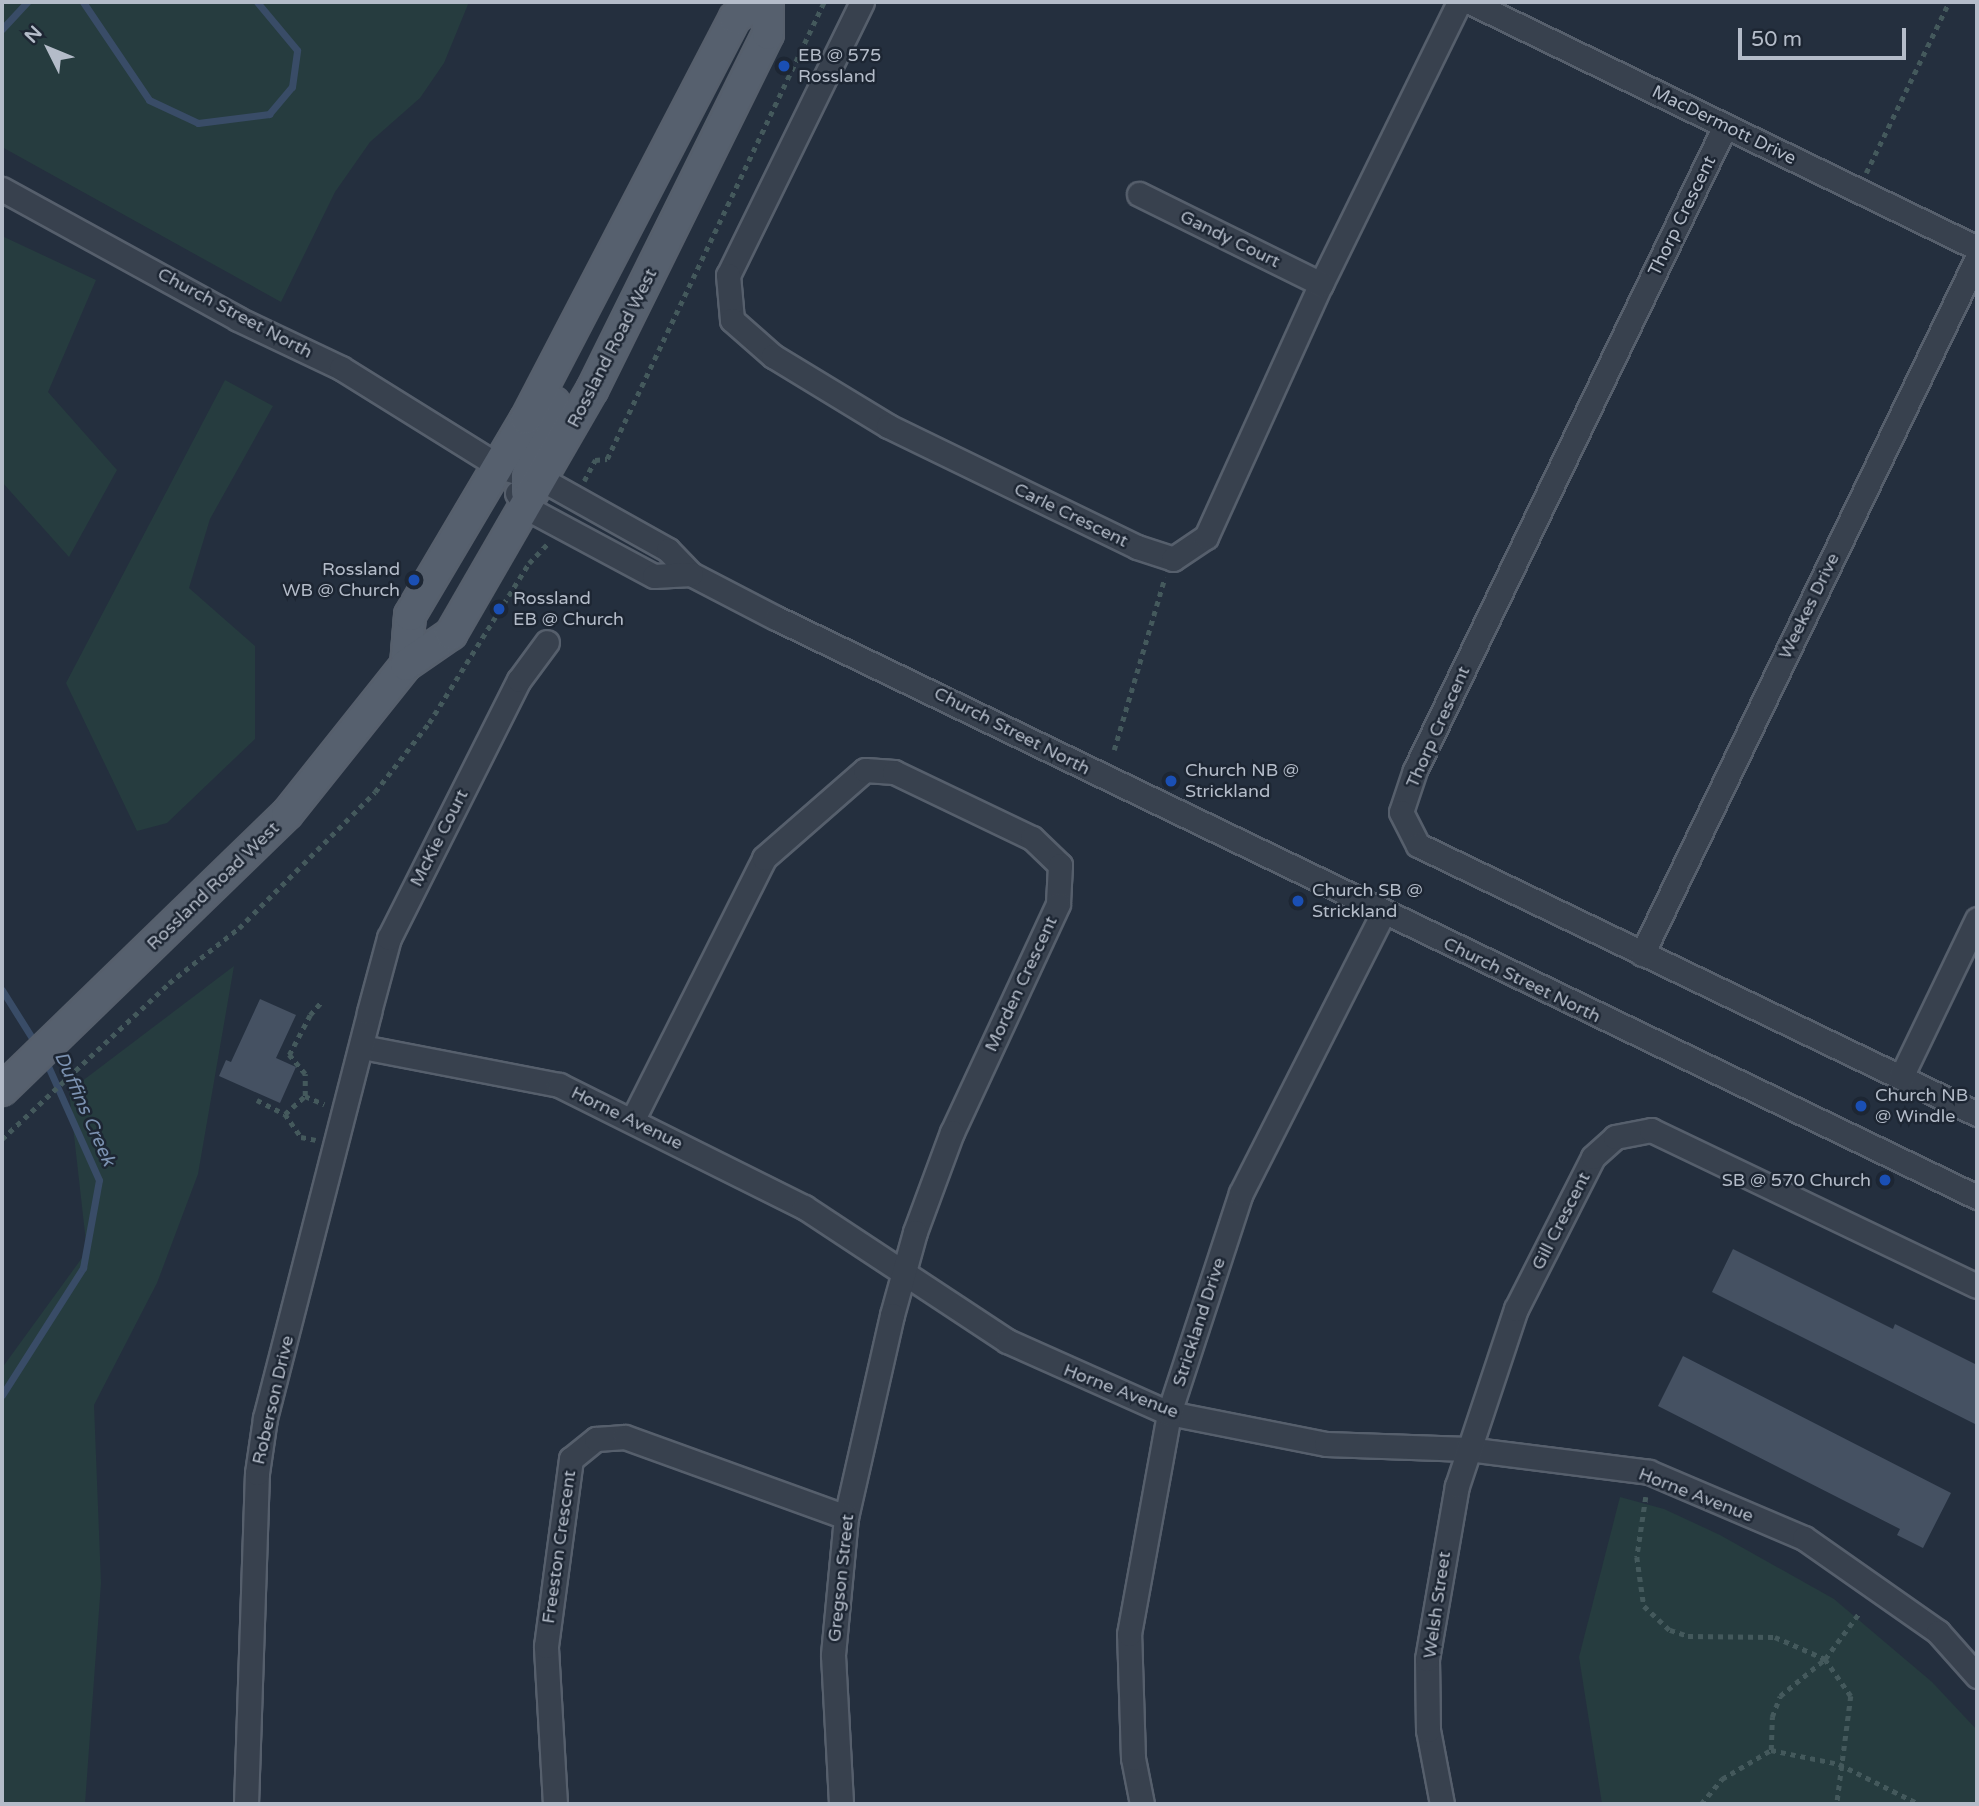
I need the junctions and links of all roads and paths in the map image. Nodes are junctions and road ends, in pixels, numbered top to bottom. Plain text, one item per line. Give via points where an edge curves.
1 (768, 2) edge
2 (824, 2) edge
3 (862, 2) edge
4 (1459, 2) edge
5 (1470, 2) edge
6 (1949, 2) edge
7 (745, 10) edge
8 (1725, 126) junction
9 (2, 189) edge
10 (1859, 190) junction
11 (1139, 194) dead end
12 (1977, 248) edge
13 (1977, 258) edge
14 (1321, 284) junction
15 (523, 474) junction
16 (574, 498) junction
17 (527, 508) junction
18 (561, 526) junction
19 (1173, 559) junction
20 (691, 574) junction
21 (547, 642) dead end
22 (405, 665) junction
23 (1114, 750) dead end
24 (1383, 913) junction
25 (1977, 919) edge
26 (1642, 954) junction
27 (323, 1001) dead end
28 (362, 1047) junction
29 (1901, 1077) junction
30 (2, 1090) edge
31 (257, 1100) dead end
32 (285, 1114) junction
33 (1977, 1114) edge
34 (633, 1119) junction
35 (2, 1139) edge
36 (338, 1145) junction
37 (1977, 1197) edge
38 (903, 1273) junction
39 (1977, 1286) edge
40 (1169, 1413) junction
41 (1468, 1449) junction
42 (1646, 1497) dead end
43 (846, 1517) junction
44 (1860, 1612) dead end
45 (1825, 1659) junction
46 (1977, 1676) edge
47 (1771, 1750) junction
48 (1839, 1764) junction
49 (246, 1804) edge
50 (555, 1804) edge
51 (841, 1804) edge
52 (1142, 1804) edge
53 (1442, 1804) edge
54 (1701, 1804) edge
55 (1837, 1804) edge
56 (1919, 1804) edge

1 - 15 main road, Rossland Road West via 768,34
2 - 16 path via 607,459 595,460
3 - 19 street, Carle Crescent via 729,275 732,320 772,356 888,426 1137,547
4 - 14 street
5 - 8 street, MacDermott Drive
6 - 10 path
7 - 15 main road, Rossland Road West
8 - 10 street, MacDermott Drive
8 - 26 street, Thorp Crescent via 1415,770 1401,812 1418,845
9 - 15 street, Church Street North via 238,319 341,368
10 - 12 street, MacDermott Drive
11 - 14 street, Gandy Court
13 - 26 street, Weekes Drive
14 - 19 street via 1206,537
15 - 16 street, Church Street North
15 - 17 main road, Rossland Road West
15 - 17 street, Church Street North
15 - 22 main road, Rossland Road West via 410,615
16 - 20 street, Church Street North via 668,550
17 - 18 street, Church Street North
17 - 22 main road, Rossland Road West via 451,634
18 - 20 street, Church Street North via 654,576
18 - 35 path via 529,563 429,723 375,792 239,928 169,983
19 - 23 path via 1160,587
20 - 24 street, Church Street North
21 - 28 street, McKie Court via 519,680 389,938
22 - 30 main road, Rossland Road West via 287,814
24 - 37 street, Church Street North
24 - 40 street, Strickland Drive via 1241,1194
25 - 29 street
26 - 29 street, Thorp Crescent
27 - 32 path via 310,1015 289,1055 305,1074 305,1096
28 - 34 street, Horne Avenue via 559,1085
28 - 36 street, Roberson Drive
29 - 33 street, Thorp Crescent
31 - 32 path
32 - 36 path via 301,1137
34 - 38 street, Horne Avenue via 804,1207
34 - 38 street, Morden Crescent via 764,858 865,770 894,772 1032,838 1060,865 1058,904 952,1132
36 - 49 street, Roberson Drive via 265,1418 257,1473
38 - 40 street, Horne Avenue via 1007,1341
38 - 43 street, Gregson Street
39 - 41 street, Gill Crescent via 1651,1130 1615,1137 1593,1157 1516,1309
40 - 41 street, Horne Avenue via 1326,1444
40 - 52 street, Strickland Drive via 1129,1634 1132,1758
41 - 46 street, Horne Avenue via 1649,1472 1804,1538 1938,1632
41 - 53 street, Welsh Street via 1427,1659 1428,1730
42 - 45 path via 1637,1557 1644,1606 1670,1630 1714,1637 1775,1637
43 - 50 street, Freeston Crescent via 625,1437 596,1439 571,1459 546,1646
43 - 51 street, Gregson Street via 833,1655
44 - 45 path
45 - 47 path via 1780,1696 1772,1717
45 - 48 path via 1851,1696 1850,1724
47 - 48 path
47 - 54 path via 1723,1779
48 - 55 path
48 - 56 path

